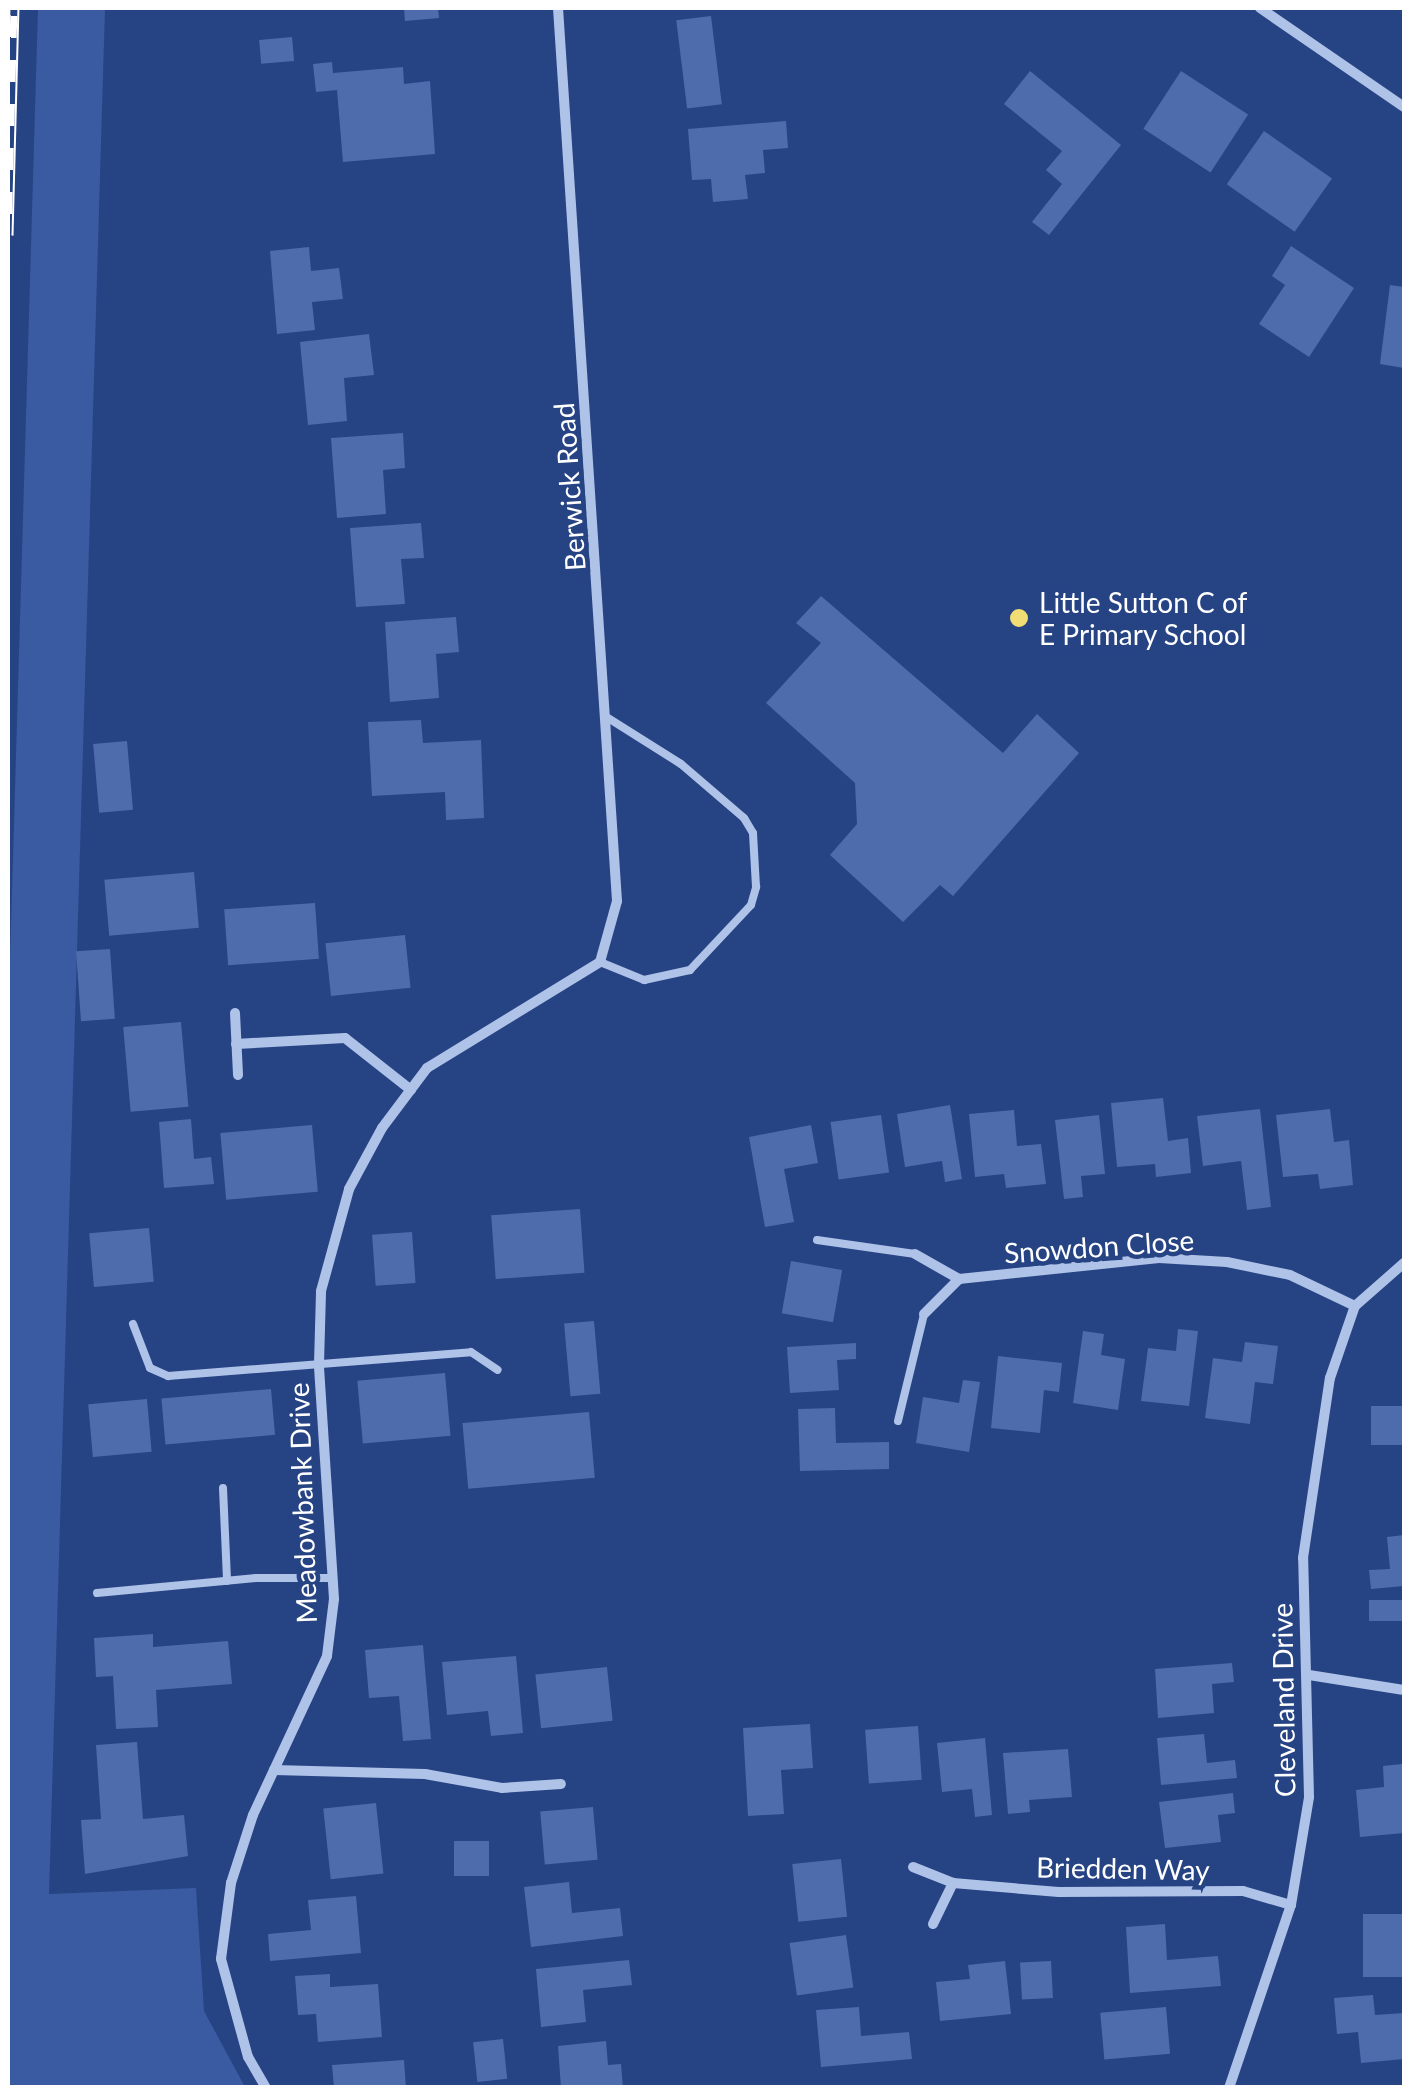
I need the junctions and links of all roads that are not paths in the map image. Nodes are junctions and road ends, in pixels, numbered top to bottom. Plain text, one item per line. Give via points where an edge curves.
1 (558, 8) edge
2 (1260, 8) edge
3 (1404, 108) edge
4 (608, 718) junction
5 (600, 962) junction
6 (235, 1013) dead end
7 (236, 1044) junction
8 (238, 1074) dead end
9 (411, 1090) junction
10 (817, 1240) dead end
11 (915, 1254) joint
12 (1404, 1263) edge
13 (958, 1279) junction
14 (1355, 1306) junction
15 (924, 1314) joint
16 (134, 1324) dead end
17 (319, 1364) junction
18 (498, 1370) dead end
19 (898, 1420) dead end
20 (223, 1488) dead end
21 (333, 1578) junction
22 (227, 1581) junction
23 (97, 1593) dead end
24 (1308, 1675) junction
25 (1404, 1690) edge
26 (274, 1770) junction
27 (562, 1784) dead end
28 (913, 1867) dead end
29 (953, 1883) junction
30 (1291, 1905) junction
31 (933, 1924) dead end
32 (266, 2088) edge
33 (1229, 2088) edge

1 - 4 street, Berwick Road
2 - 3 street
4 - 5 street, Berwick Road via 617,901
4 - 5 lane via 681,764 744,818 753,833 756,887 752,905 690,970 644,980
5 - 9 street, Meadowbank Drive via 480,1032 427,1068
6 - 7 street
7 - 8 street
7 - 9 street via 345,1038
9 - 17 street, Meadowbank Drive via 350,1189 322,1290
10 - 11 lane
11 - 13 street
12 - 14 street
13 - 14 street, Snowdon Close via 1159,1258 1227,1262 1290,1275
13 - 15 street
14 - 24 street, Cleveland Drive via 1330,1378 1312,1492 1304,1558
15 - 19 lane
16 - 17 lane via 150,1368 168,1376
17 - 18 lane via 472,1352
17 - 21 street, Meadowbank Drive
20 - 22 lane
21 - 22 lane
21 - 26 street, Meadowbank Drive via 327,1656
22 - 23 lane
24 - 25 street
24 - 30 street, Cleveland Drive via 1309,1797
26 - 27 street via 425,1774 502,1788
26 - 32 street, Meadowbank Drive via 231,1883 221,1959 248,2058
28 - 29 street, Briedden Way
29 - 30 street, Briedden Way via 1059,1892 1243,1891
29 - 31 street
30 - 33 street, Cleveland Drive

